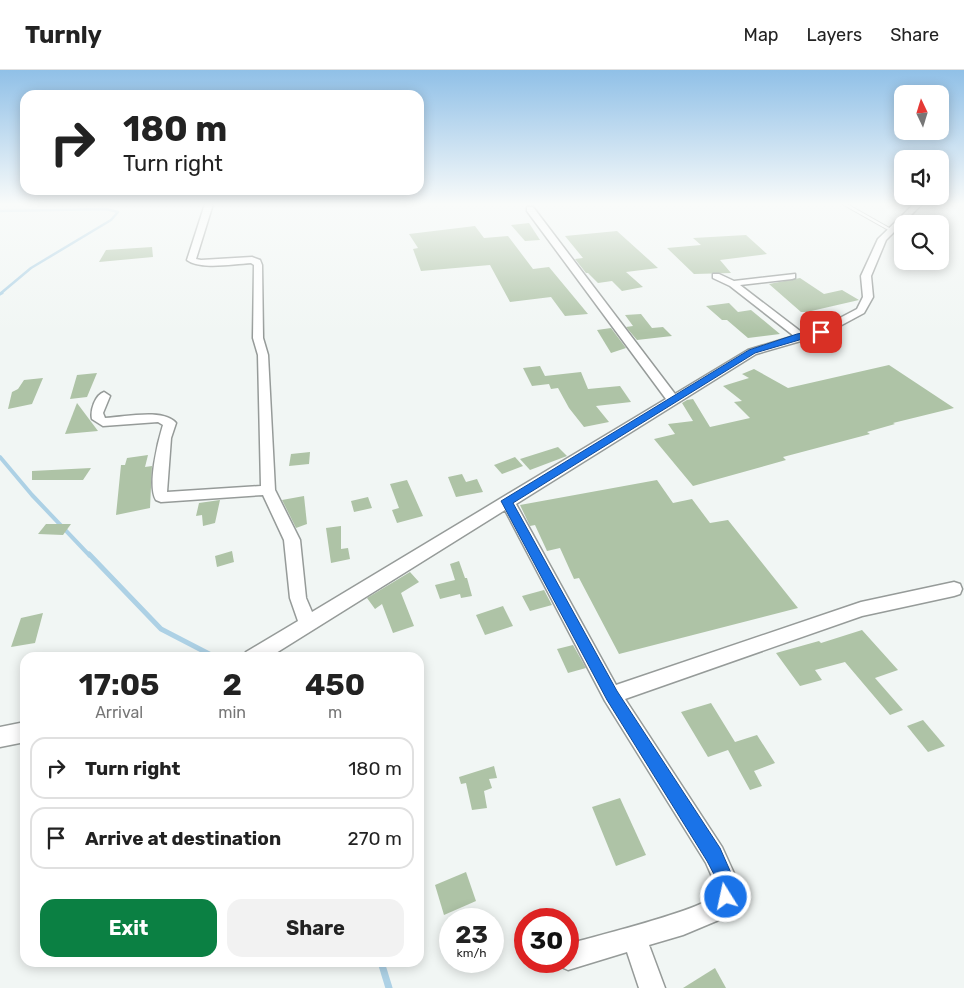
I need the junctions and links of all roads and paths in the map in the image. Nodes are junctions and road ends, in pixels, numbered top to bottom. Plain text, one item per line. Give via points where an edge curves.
1 (195, 247) edge
2 (558, 247) edge
3 (879, 247) edge
4 (716, 276) dead end
5 (792, 276) dead end
6 (732, 284) junction
7 (800, 336) junction
8 (104, 396) dead end
9 (673, 400) junction
10 (268, 490) junction
11 (507, 501) junction
12 (954, 589) dead end
13 (308, 624) junction
14 (262, 652) edge
15 (612, 695) junction
16 (20, 733) edge
17 (0, 737) edge
18 (634, 937) junction
19 (579, 954) edge
20 (652, 988) edge

1 - 10 street via 191,260 200,263 252,260 258,265 258,338 263,356
2 - 9 street
3 - 7 street via 866,276 868,297 861,310 821,332
4 - 6 street
5 - 6 street
6 - 7 street
7 - 9 street via 752,352
8 - 10 street via 97,413 103,422 160,418 170,423 165,438 160,497
9 - 11 street
10 - 13 street via 290,532 298,598
11 - 13 street
11 - 15 street
12 - 15 street via 861,609
13 - 14 street
15 - 18 street via 714,854 726,882 726,897 718,909
16 - 17 street
18 - 19 street
18 - 20 street

